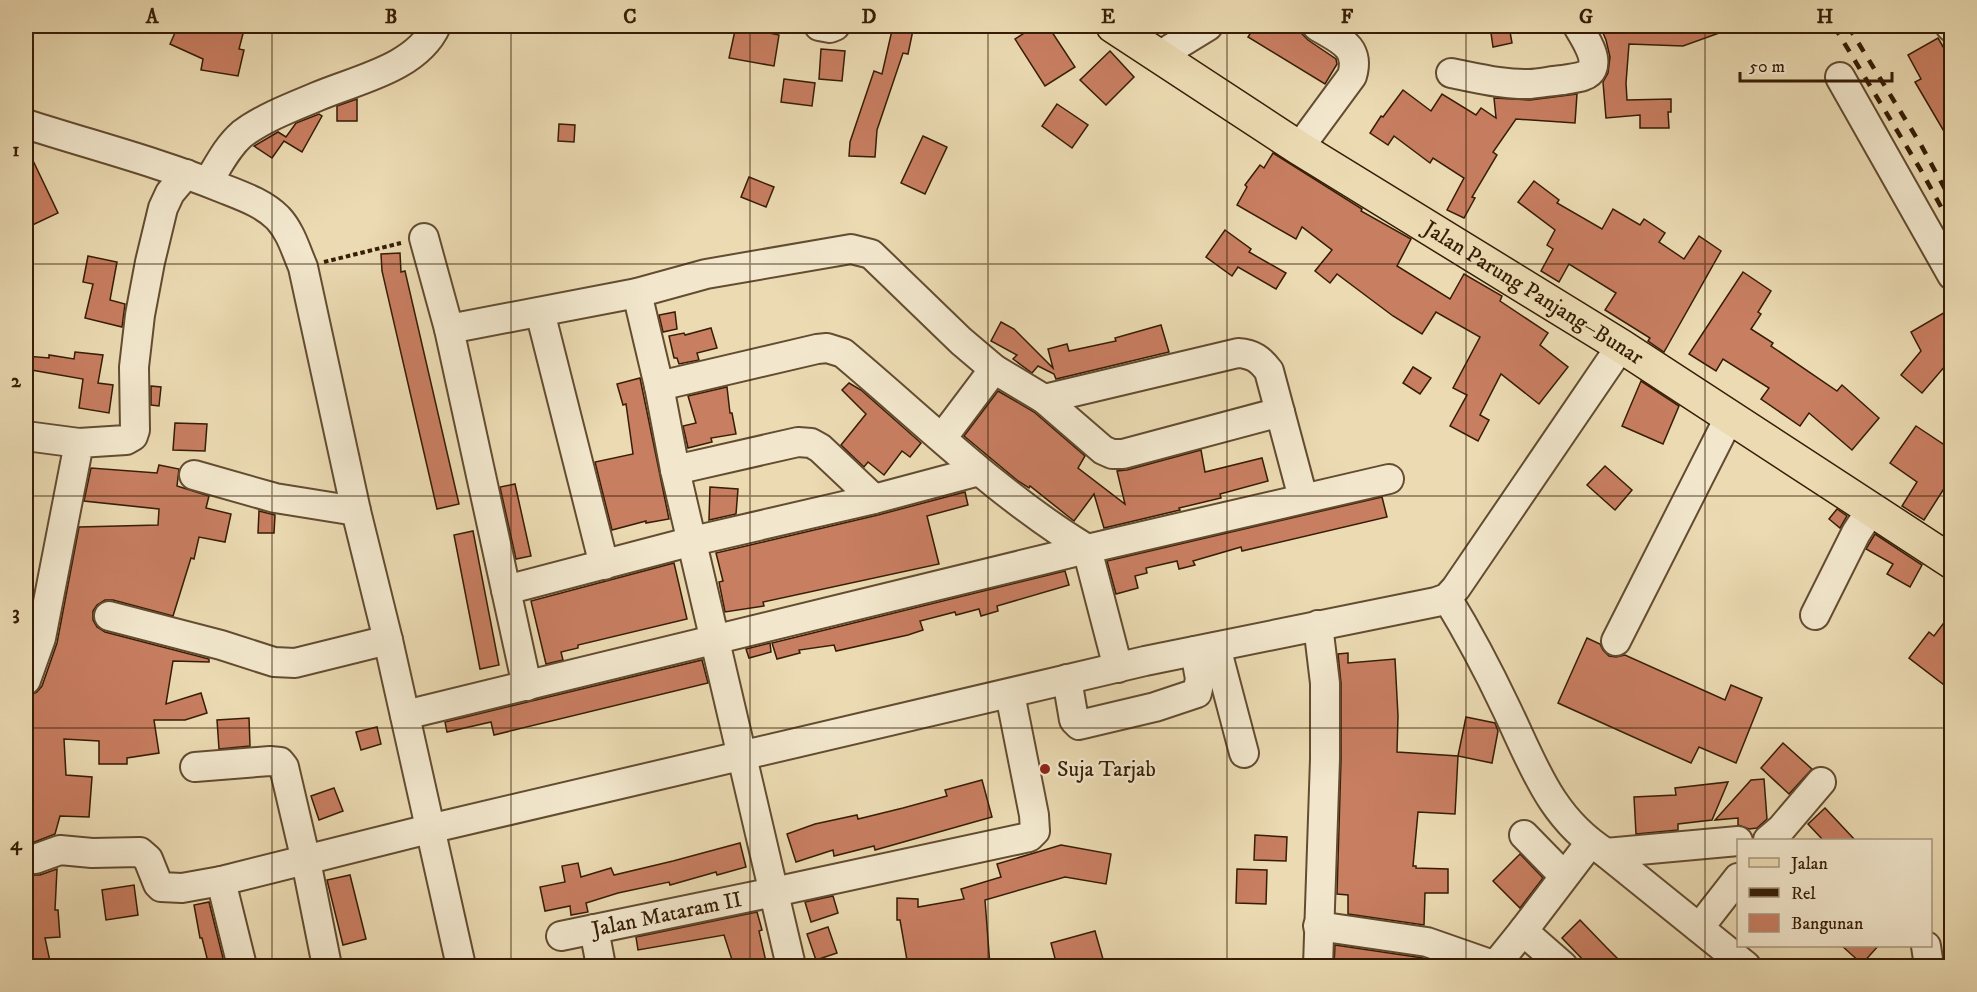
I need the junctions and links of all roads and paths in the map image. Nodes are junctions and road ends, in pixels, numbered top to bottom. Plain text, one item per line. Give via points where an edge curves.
1 (436, 26) edge
2 (819, 26) edge
3 (835, 26) edge
4 (1113, 26) edge
5 (1208, 26) edge
6 (1317, 26) edge
7 (1578, 26) edge
8 (1158, 56) junction
9 (1451, 73) dead end
10 (1840, 77) dead end
11 (26, 124) edge
12 (1299, 148) junction
13 (197, 178) junction
14 (424, 238) joint
15 (303, 267) junction
16 (1952, 275) edge
17 (637, 293) junction
18 (540, 312) junction
19 (449, 329) junction
20 (1622, 346) junction
21 (993, 369) junction
22 (659, 386) junction
23 (1044, 399) junction
24 (1280, 412) junction
25 (1730, 416) junction
26 (26, 436) edge
27 (942, 438) junction
28 (79, 443) junction
29 (675, 470) junction
30 (979, 471) junction
31 (194, 475) dead end
32 (1389, 479) dead end
33 (1302, 498) junction
34 (874, 499) junction
35 (1871, 510) junction
36 (356, 511) junction
37 (693, 541) junction
38 (1088, 549) junction
39 (1952, 562) edge
40 (604, 565) junction
41 (506, 590) junction
42 (1447, 598) junction
43 (1815, 615) dead end
44 (109, 616) dead end
45 (1318, 625) junction
46 (716, 639) junction
47 (388, 640) junction
48 (1616, 641) dead end
49 (1206, 649) junction
50 (1132, 665) junction
51 (1067, 679) junction
52 (26, 680) edge
53 (527, 686) junction
54 (1010, 694) junction
55 (1155, 707) junction
56 (405, 715) junction
57 (1244, 753) dead end
58 (743, 755) junction
59 (195, 767) dead end
60 (1821, 782) dead end
61 (429, 829) junction
62 (1524, 835) dead end
63 (1772, 838) edge
64 (1737, 841) edge
65 (1598, 848) junction
66 (26, 859) edge
67 (306, 861) junction
68 (1564, 876) junction
69 (1737, 879) edge
70 (221, 881) junction
71 (774, 892) junction
72 (1318, 926) junction
73 (1699, 928) junction
74 (594, 929) junction
75 (1523, 931) junction
76 (561, 936) dead end
77 (1926, 947) edge
78 (242, 966) edge
79 (327, 966) edge
80 (461, 966) edge
81 (601, 966) edge
82 (791, 966) edge
83 (1318, 966) edge
84 (1563, 966) edge
85 (1746, 966) edge
86 (1929, 966) edge

1 - 13 street via 405,59 257,125
2 - 3 street
4 - 8 main road, Jalan Parung Panjang–Bunar
5 - 8 street
6 - 12 street via 1350,49 1354,67 1352,76
7 - 9 street via 1593,62 1588,74 1530,84
8 - 12 main road, Jalan Parung Panjang–Bunar
10 - 16 street
11 - 13 street
12 - 20 main road, Jalan Parung Panjang–Bunar
13 - 15 street via 265,207 289,233
13 - 28 street via 170,193 163,208 140,315 133,436 126,440
14 - 15 path
14 - 19 street
15 - 36 street
17 - 18 street
17 - 21 street via 706,274 851,249 861,251 871,255
17 - 22 street
18 - 19 street
18 - 40 street
19 - 41 street
20 - 25 main road, Jalan Parung Panjang–Bunar
20 - 42 street
21 - 23 street
21 - 27 street
22 - 27 street via 827,348 843,353
22 - 29 street
23 - 24 street via 1112,454
23 - 24 street via 1238,353 1251,354 1269,371
24 - 33 street
25 - 35 main road, Jalan Parung Panjang–Bunar
25 - 48 street
26 - 28 street
27 - 30 street
28 - 52 street via 41,638
29 - 34 street via 798,442 810,443
29 - 37 street
30 - 34 street
30 - 38 street via 1030,512
31 - 36 street via 275,498
32 - 33 street
33 - 38 street
34 - 37 street
35 - 39 main road, Jalan Parung Panjang–Bunar
35 - 43 street
36 - 47 street
37 - 40 street
37 - 46 street
38 - 46 street
38 - 50 street
40 - 41 street
41 - 53 street
42 - 45 street
42 - 65 street via 1474,642 1543,787 1558,810
44 - 47 street via 274,662 295,663
45 - 49 street
45 - 72 street via 1325,683
46 - 53 street
46 - 58 street
47 - 56 street
49 - 50 street
49 - 55 street via 1197,693
49 - 57 street
50 - 51 street
50 - 55 street
51 - 54 street
51 - 55 street via 1076,724
53 - 56 street
54 - 58 street
54 - 71 street, Jalan Mataram II via 1034,815 1035,831 1029,837
56 - 61 street
58 - 61 street
58 - 71 street
59 - 67 street via 280,762
60 - 63 street
61 - 67 street
61 - 80 street
62 - 68 street
64 - 65 street
65 - 68 street
65 - 73 street
66 - 70 street via 60,850 92,854 140,852 148,859 161,887 182,888
67 - 70 street
67 - 79 street
68 - 75 street
69 - 73 street
70 - 78 street
71 - 74 street, Jalan Mataram II
71 - 82 street
72 - 75 street via 1427,942 1490,964 1498,962
72 - 83 street
73 - 85 street
74 - 76 street, Jalan Mataram II
74 - 81 street
75 - 84 street
77 - 86 street

